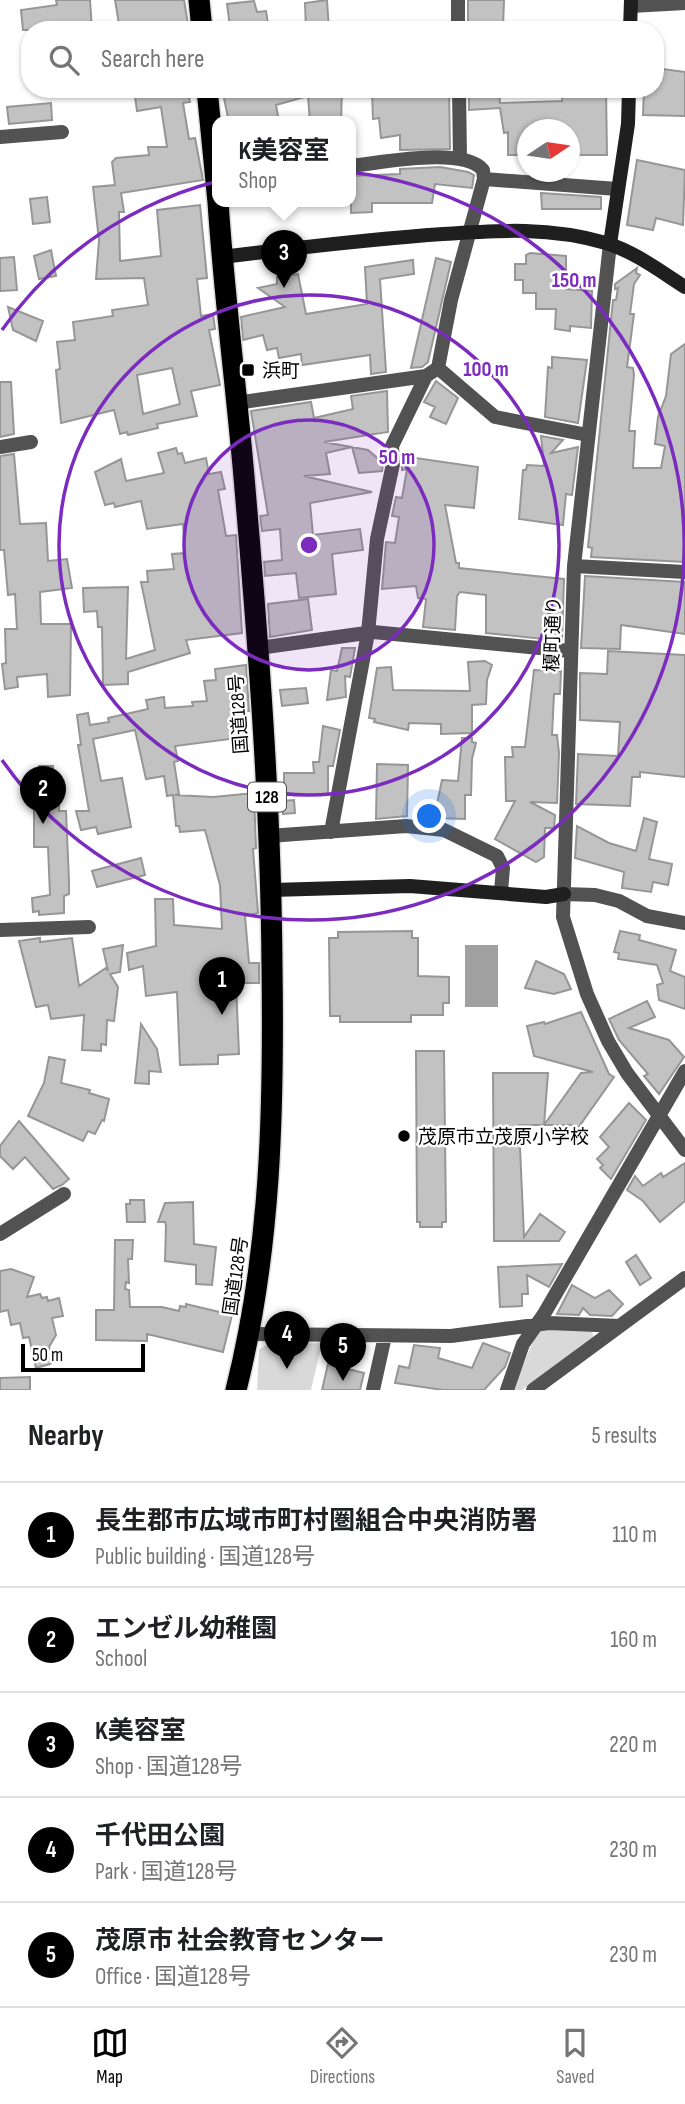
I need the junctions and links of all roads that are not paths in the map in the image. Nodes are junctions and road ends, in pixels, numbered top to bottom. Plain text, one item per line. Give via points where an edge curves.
1 (458, 0) edge
2 (201, 1) edge
3 (631, 3) edge
4 (685, 3) edge
5 (202, 21) edge
6 (458, 21) edge
7 (630, 21) edge
8 (209, 98) edge
9 (459, 98) edge
10 (629, 98) edge
11 (212, 129) edge
12 (62, 132) dead end
13 (0, 137) edge
14 (460, 159) junction
15 (356, 166) edge
16 (484, 179) junction
17 (617, 188) junction
18 (218, 207) edge
19 (468, 232) junction
20 (610, 244) junction
21 (222, 257) junction
22 (685, 287) edge
23 (432, 372) junction
24 (236, 402) junction
25 (588, 435) junction
26 (31, 442) dead end
27 (0, 447) edge
28 (574, 566) junction
29 (685, 572) edge
30 (368, 634) junction
31 (257, 651) junction
32 (570, 651) junction
33 (331, 832) junction
34 (269, 836) junction
35 (272, 890) junction
36 (501, 891) junction
37 (564, 894) junction
38 (685, 923) edge
39 (89, 927) dead end
40 (0, 930) edge
41 (685, 1070) edge
42 (660, 1118) junction
43 (685, 1150) edge
44 (64, 1194) dead end
45 (0, 1234) edge
46 (685, 1278) edge
47 (534, 1326) junction
48 (620, 1326) junction
49 (250, 1334) junction
50 (385, 1336) junction
51 (236, 1390) edge
52 (373, 1390) edge
53 (507, 1390) edge
54 (533, 1390) edge

1 - 6 street
2 - 5 highway
3 - 4 street
3 - 7 street
8 - 11 highway, 国道128号 / 128
9 - 14 street
10 - 17 street, 榎町通り
12 - 13 street
14 - 15 street
14 - 16 street via 478,163
16 - 17 street
16 - 19 street
17 - 20 street, 榎町通り
18 - 21 highway, 国道128号 / 128
19 - 20 street via 549,230
19 - 21 street
19 - 23 street
20 - 22 street
20 - 25 street, 榎町通り
21 - 24 highway, 国道128号 / 128
23 - 24 street
23 - 25 street via 495,417
23 - 30 street via 393,446 377,539
24 - 31 highway, 国道128号 / 128
25 - 28 street, 榎町通り
26 - 27 street
28 - 29 street
28 - 32 street, 榎町通り
30 - 31 street
30 - 32 street
30 - 33 street
31 - 34 highway, 国道128号 / 128
32 - 37 street, 榎町通り
33 - 34 street
33 - 36 street via 406,825 444,830 497,856 503,868
34 - 35 highway, 国道128号 / 128
35 - 36 street via 410,886
35 - 49 highway, 国道128号 / 128 via 272,1120 264,1246
36 - 37 street via 546,897
37 - 38 street via 595,895 647,916
37 - 42 street, 榎町通り via 565,926 597,1018 627,1073
39 - 40 street
41 - 42 street via 663,1103
42 - 43 street, 榎町通り
42 - 47 street
44 - 45 street
46 - 48 street
47 - 48 street
47 - 50 street via 451,1336
47 - 53 street via 523,1343
48 - 54 street
49 - 50 street
49 - 51 highway, 国道128号 / 128
50 - 52 street

